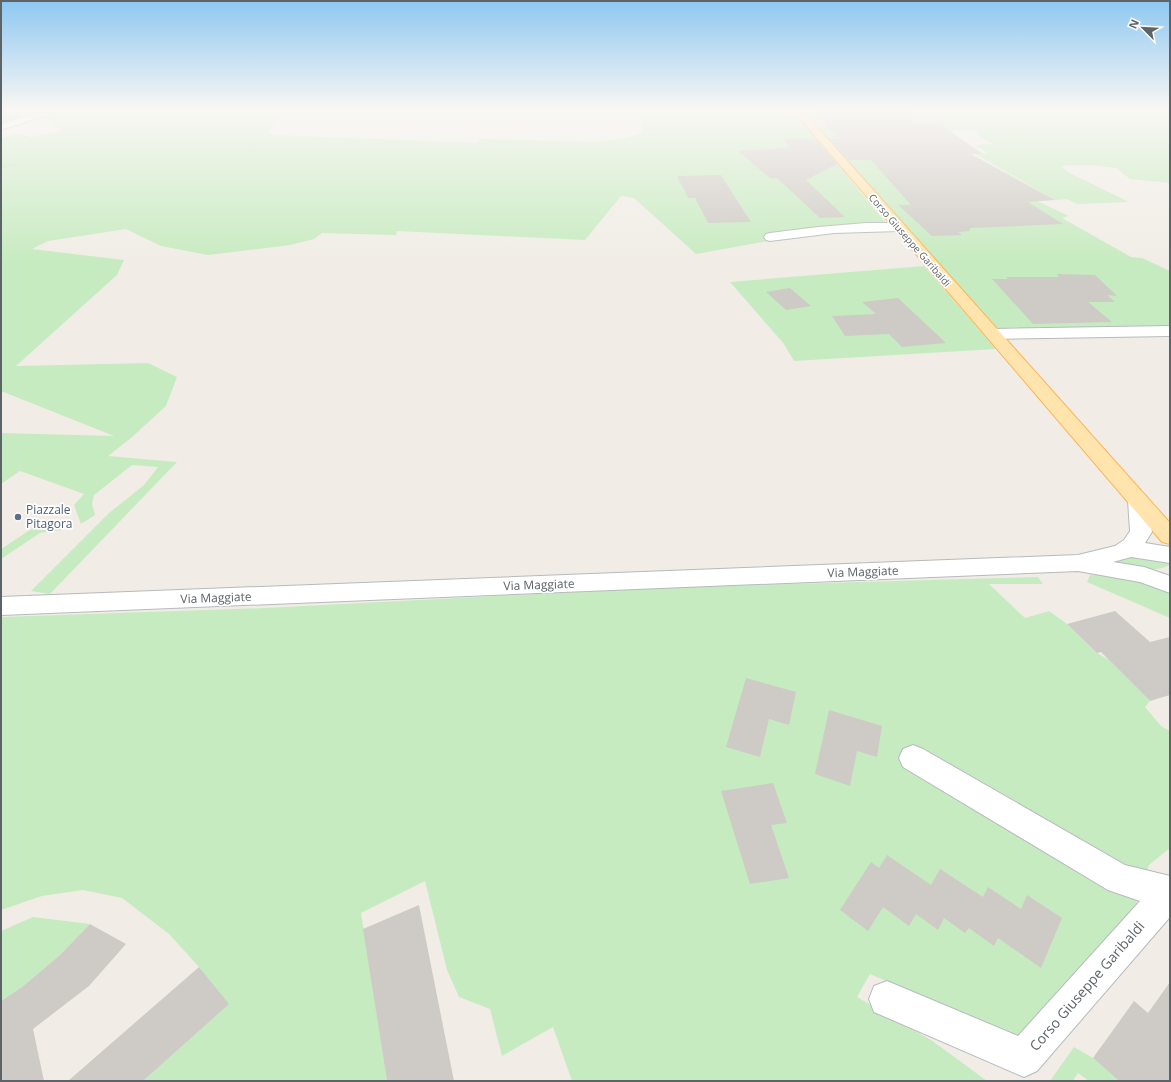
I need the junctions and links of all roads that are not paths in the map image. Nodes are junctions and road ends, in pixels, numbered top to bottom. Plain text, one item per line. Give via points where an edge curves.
1 (840, 159) edge
2 (899, 227) junction
3 (770, 237) dead end
4 (1170, 331) edge
5 (993, 334) junction
6 (1138, 500) junction
7 (1170, 537) edge
8 (1128, 549) junction
9 (1170, 555) edge
10 (1078, 563) junction
11 (1170, 572) edge
12 (1144, 575) junction
13 (1170, 585) edge
14 (1, 606) edge
15 (913, 758) dead end
16 (1170, 893) edge
17 (887, 999) dead end

1 - 2 main road, Corso Giuseppe Garibaldi
2 - 3 street via 861,226
2 - 5 main road, Corso Giuseppe Garibaldi
4 - 5 street
5 - 6 main road, Corso Giuseppe Garibaldi
6 - 7 main road, Corso Giuseppe Garibaldi
6 - 8 street via 1141,532
8 - 9 street, Via Maggiate
8 - 10 street, Via Maggiate
10 - 12 street, Via Maggiate
10 - 14 street, Via Maggiate
11 - 12 street, Via Maggiate
12 - 13 street, Via Maggiate
15 - 16 street via 1119,879
16 - 17 street, Corso Giuseppe Garibaldi via 1024,1058

